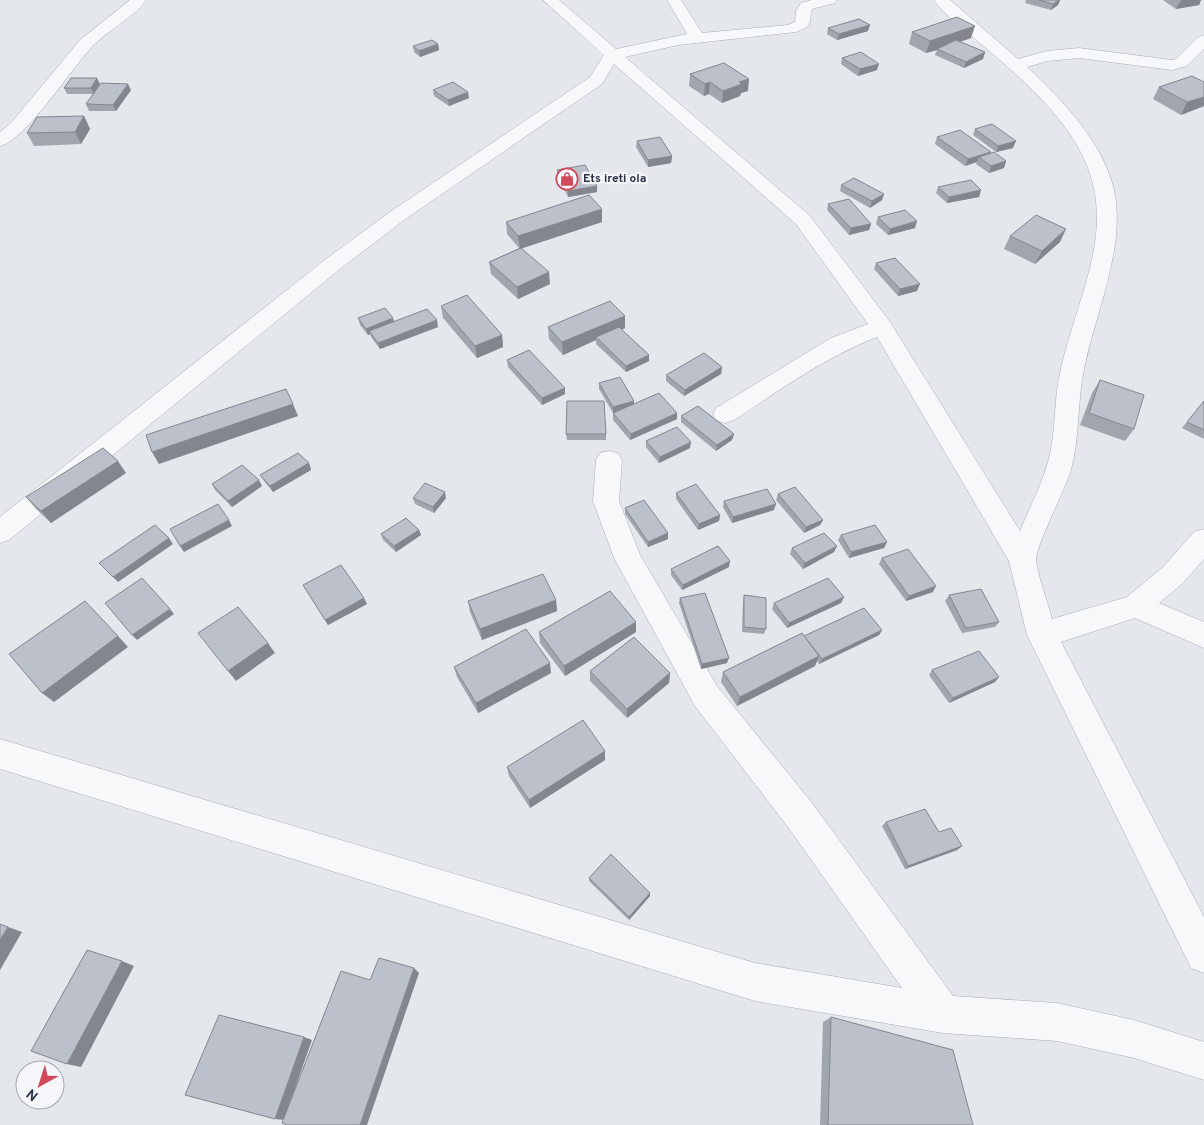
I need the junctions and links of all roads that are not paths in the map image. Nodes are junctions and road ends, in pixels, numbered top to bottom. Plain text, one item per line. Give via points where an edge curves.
1 (138, 0) edge
2 (550, 0) edge
3 (674, 0) edge
4 (830, 0) edge
5 (941, 0) edge
6 (697, 38) junction
7 (1204, 40) edge
8 (612, 55) junction
9 (1016, 64) junction
10 (640, 78) junction
11 (596, 80) junction
12 (0, 141) edge
13 (882, 327) junction
14 (725, 414) dead end
15 (609, 460) dead end
16 (0, 532) edge
17 (1204, 540) edge
18 (1022, 559) junction
19 (1136, 606) junction
20 (1042, 635) junction
21 (1204, 635) edge
22 (0, 754) edge
23 (1204, 955) edge
24 (943, 1014) junction
25 (1204, 1061) edge

1 - 12 street via 86,43 11,122
2 - 8 street
3 - 6 street
4 - 6 street via 806,6 803,24 790,29
5 - 9 street
6 - 8 street
7 - 9 street via 1181,63 1172,65 1079,53 1047,56
8 - 10 street
8 - 11 street
9 - 18 street via 1059,107 1089,150 1106,194 1107,229 1102,260 1072,370 1060,464
10 - 11 street
10 - 13 street via 803,220
11 - 16 street via 397,216 333,264
13 - 14 street via 839,343
13 - 18 street
15 - 24 street via 606,501 628,558 706,696 800,815
17 - 19 street via 1173,575
18 - 20 street
19 - 20 street
19 - 21 street
20 - 23 street
22 - 24 street via 755,982
24 - 25 street via 1057,1022 1134,1038

